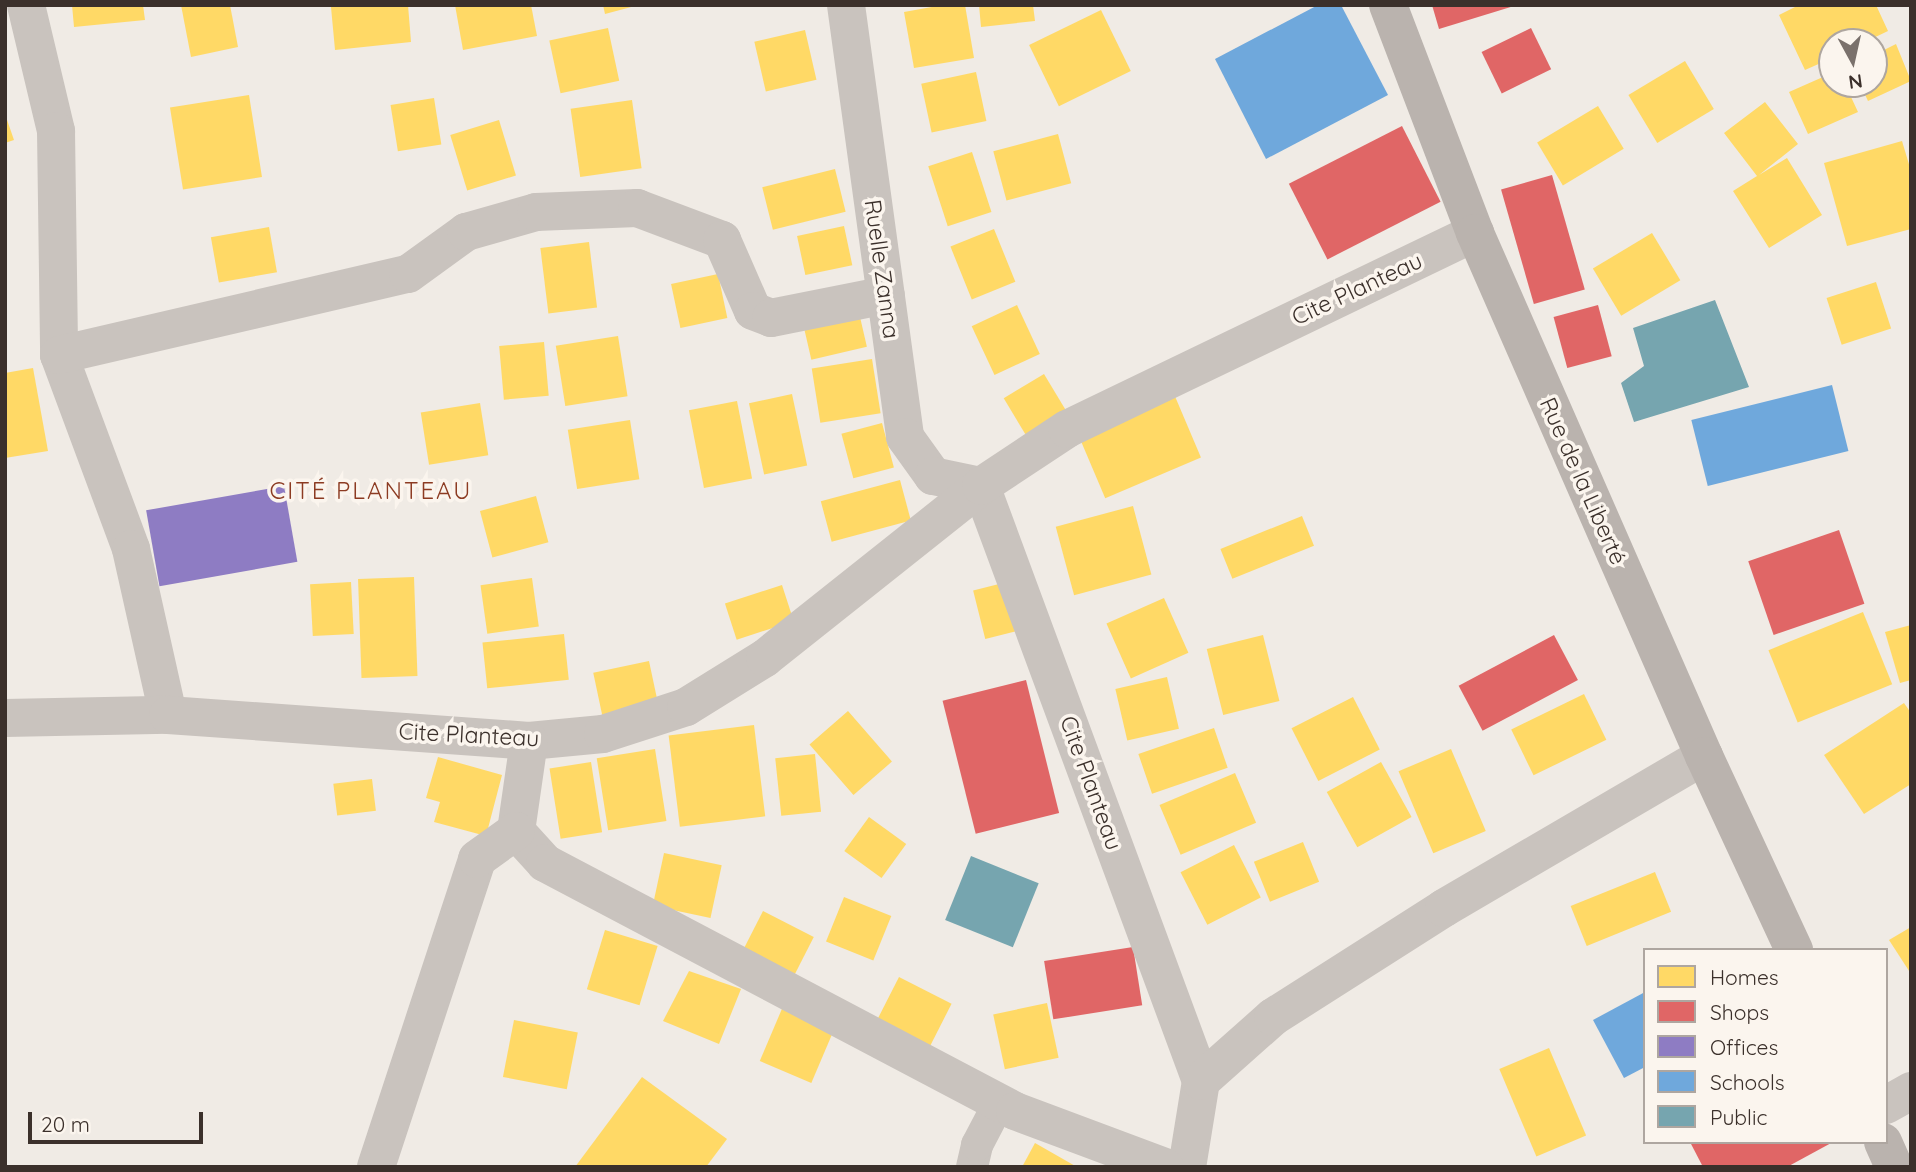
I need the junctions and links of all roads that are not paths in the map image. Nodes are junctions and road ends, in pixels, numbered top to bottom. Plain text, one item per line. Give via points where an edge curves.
1 (26, 5) edge
2 (846, 5) edge
3 (1388, 5) edge
4 (1475, 233) junction
5 (886, 295) junction
6 (59, 355) junction
7 (981, 486) junction
8 (168, 715) junction
9 (5, 718) edge
10 (529, 741) junction
11 (1704, 756) junction
12 (516, 831) junction
13 (1793, 948) edge
14 (1201, 1081) junction
15 (1911, 1091) edge
16 (999, 1102) junction
17 (1888, 1104) edge
18 (1884, 1144) edge
19 (376, 1167) edge
20 (972, 1167) edge
21 (1165, 1167) edge
22 (1187, 1167) edge
23 (1894, 1167) edge

1 - 6 street via 56,131
2 - 5 street, Ruelle Zanna
3 - 4 street, Rue de la Liberté
4 - 7 street, Cite Planteau via 1139,392 1067,429
4 - 11 street, Rue de la Liberté
5 - 6 street via 771,318 753,310 722,240 637,208 536,212 466,232 408,274
5 - 7 street, Ruelle Zanna via 905,437 933,476
6 - 8 street via 131,549
7 - 10 street, Cite Planteau via 765,658 687,707 603,734
7 - 14 street, Cite Planteau
8 - 9 street, Cite Planteau
8 - 10 street, Cite Planteau
10 - 12 street
11 - 13 street, Rue de la Liberté
11 - 14 street via 1444,908 1295,1003
12 - 16 street via 545,863
12 - 19 street via 477,859
14 - 22 street, Cite Planteau
15 - 17 street
16 - 20 lane via 977,1144
16 - 21 street
18 - 23 street

